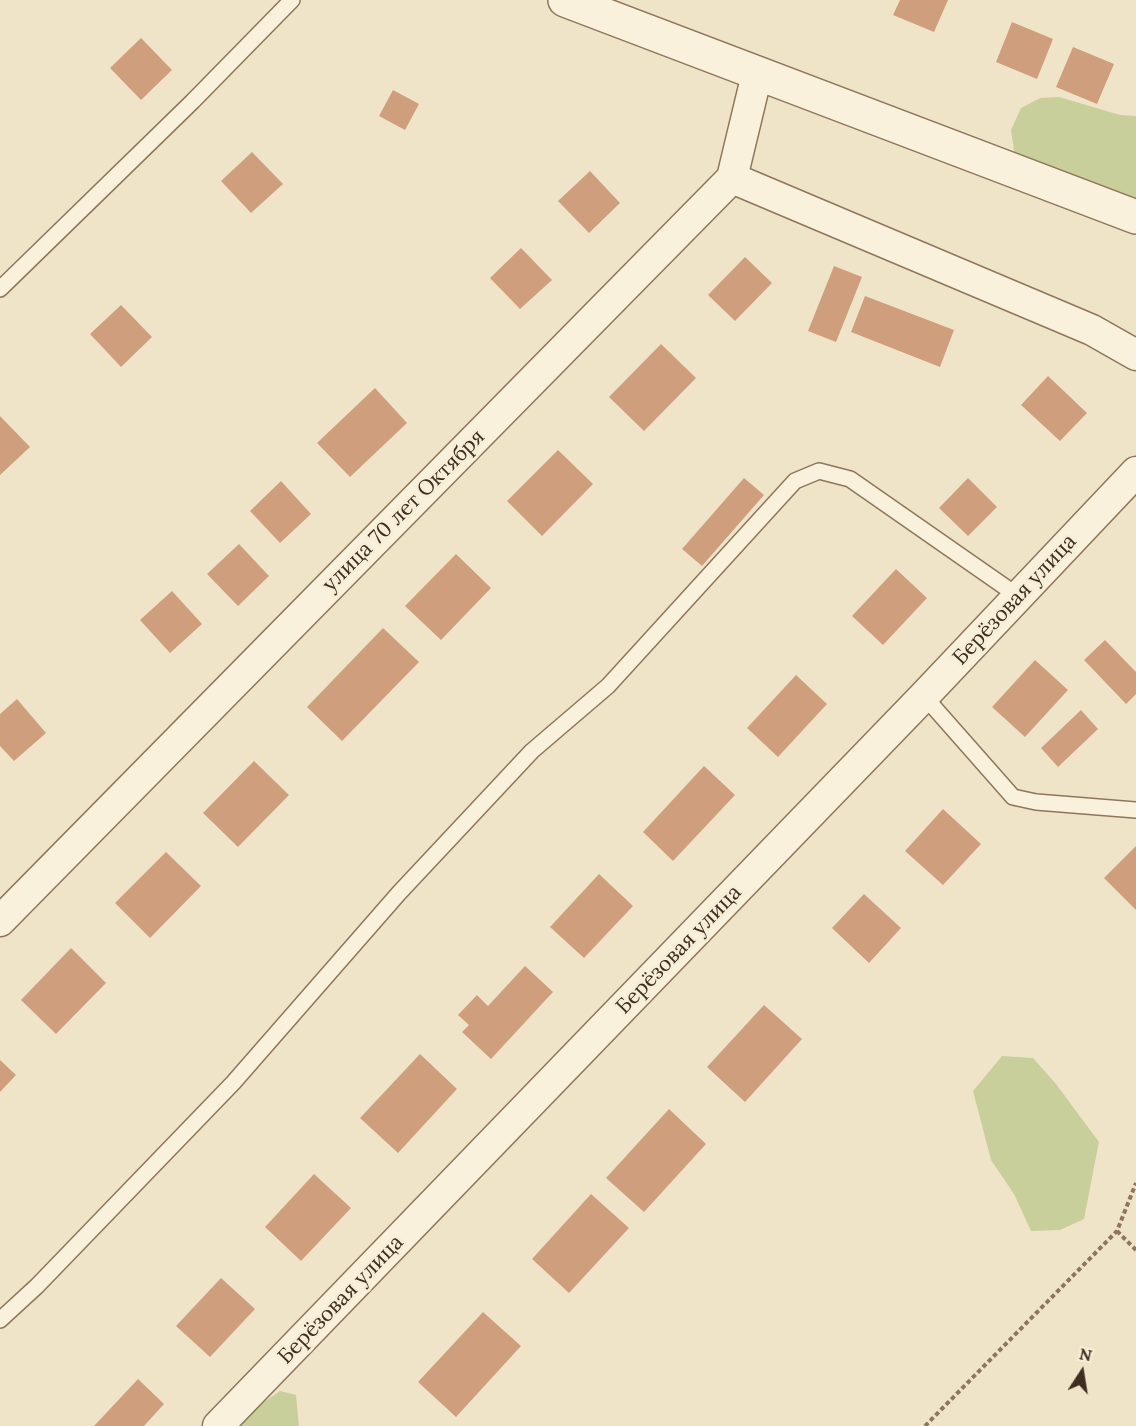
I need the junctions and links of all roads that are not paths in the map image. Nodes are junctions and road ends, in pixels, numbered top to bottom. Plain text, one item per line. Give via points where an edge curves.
1 (291, 0) edge
2 (565, 0) edge
3 (758, 74) junction
4 (732, 178) junction
5 (1136, 217) edge
6 (0, 289) edge
7 (1136, 355) edge
8 (1136, 472) edge
9 (1018, 596) junction
10 (924, 696) junction
11 (1136, 810) edge
12 (0, 921) edge
13 (0, 1320) edge
14 (218, 1426) edge

1 - 6 lane
2 - 3 street
3 - 4 street
3 - 5 street
4 - 7 street via 1092,330
4 - 12 street, улица 70 лет Октября
8 - 9 street, Берёзовая улица
9 - 10 street, Берёзовая улица
9 - 13 lane via 850,480 819,471 795,481 608,686 524,760 399,893 233,1083
10 - 11 lane via 1012,797
10 - 14 street, Берёзовая улица

